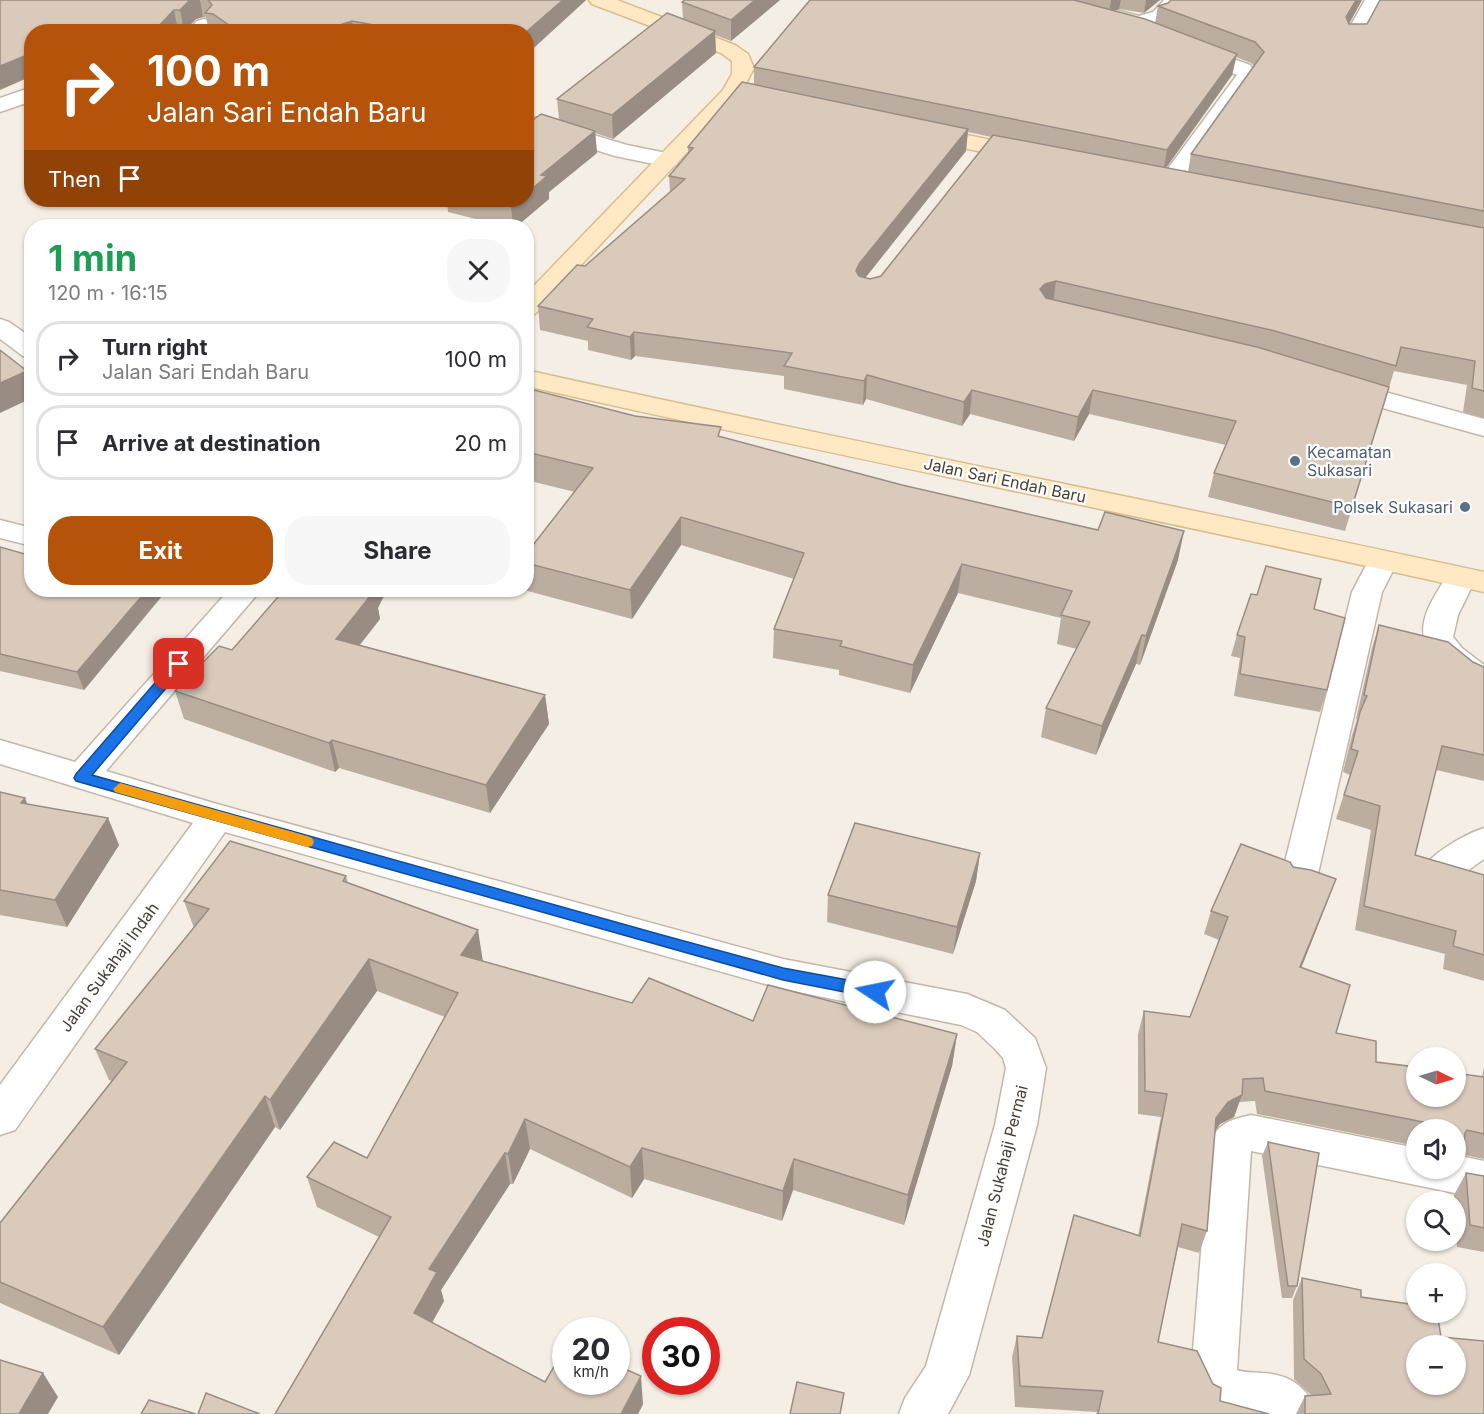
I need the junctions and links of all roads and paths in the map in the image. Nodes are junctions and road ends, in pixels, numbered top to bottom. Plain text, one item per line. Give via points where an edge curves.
1 (599, 0) edge
2 (1174, 0) edge
3 (1375, 0) edge
4 (1045, 2) edge
5 (1353, 39) edge
6 (732, 93) junction
7 (24, 96) edge
8 (755, 98) edge
9 (0, 106) edge
10 (534, 123) edge
11 (905, 129) edge
12 (986, 146) junction
13 (1043, 157) edge
14 (668, 160) junction
15 (966, 169) edge
16 (1146, 178) edge
17 (1168, 182) junction
18 (1191, 187) edge
19 (534, 301) edge
20 (0, 327) edge
21 (24, 345) edge
22 (1314, 379) edge
23 (534, 380) edge
24 (1484, 428) edge
25 (0, 529) edge
26 (24, 535) edge
27 (1383, 561) junction
28 (1473, 580) edge
29 (240, 597) edge
30 (187, 627) dead end
31 (1484, 681) edge
32 (0, 752) edge
33 (69, 774) junction
34 (217, 817) junction
35 (1484, 841) edge
36 (1438, 872) edge
37 (1299, 878) edge
38 (0, 1117) edge
39 (1406, 1165) edge
40 (1466, 1176) edge
41 (1484, 1180) edge
42 (922, 1414) edge
43 (1295, 1414) edge

1 - 6 main road via 740,54 743,73
2 - 4 street via 1160,16 1140,22
3 - 5 street
4 - 17 street via 1164,39 1243,69 1247,75
6 - 8 main road
6 - 14 main road
7 - 9 street
10 - 14 street via 623,151
11 - 12 main road
12 - 13 main road
12 - 15 street
14 - 19 main road
16 - 17 main road
17 - 18 main road
20 - 21 street
22 - 24 street
23 - 27 main road, Jalan Sari Endah Baru
25 - 26 street
27 - 28 main road, Jalan Sari Endah Baru
27 - 37 street via 1367,592
28 - 31 street via 1436,626 1437,637 1446,655
29 - 33 street
30 - 33 street
32 - 33 street, Jalan Sukahaji Permai
33 - 34 street, Jalan Sukahaji Permai
34 - 38 street, Jalan Sukahaji Indah
34 - 42 street, Jalan Sukahaji Permai via 783,974 967,1010 991,1021 1021,1050 1026,1068 1016,1125 946,1375
35 - 36 street
39 - 43 street via 1251,1133 1231,1142 1214,1375 1222,1388 1279,1397
40 - 41 street

